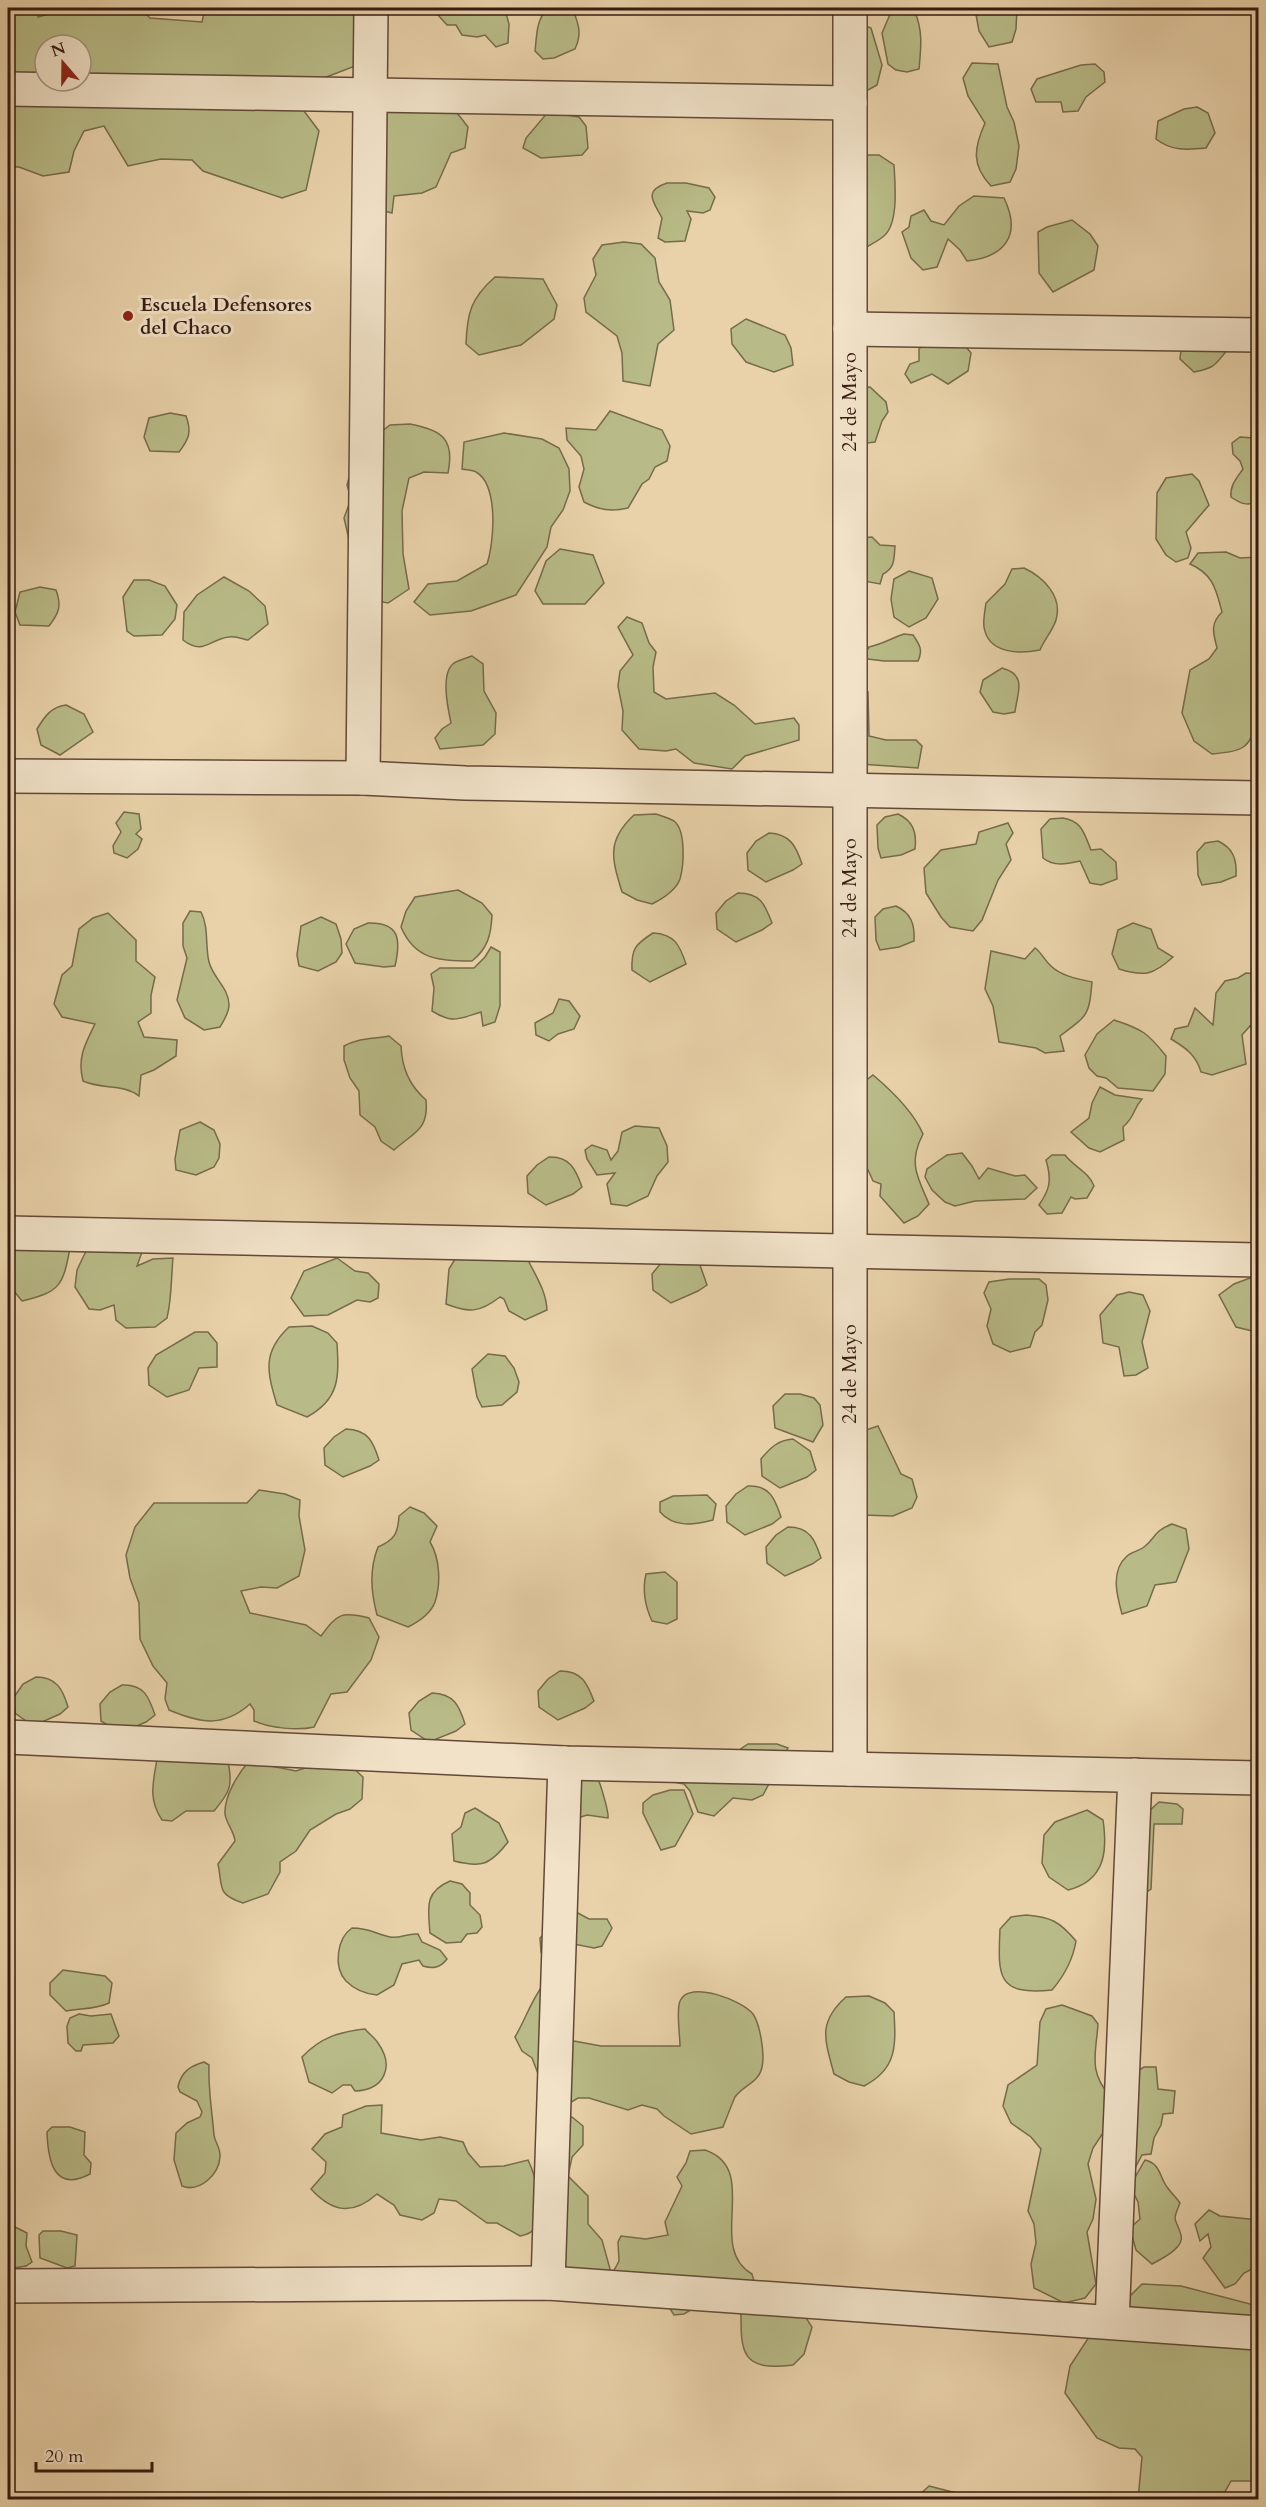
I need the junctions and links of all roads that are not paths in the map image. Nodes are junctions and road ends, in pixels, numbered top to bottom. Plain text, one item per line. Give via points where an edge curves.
1 (371, 8) edge
2 (850, 8) edge
3 (8, 89) edge
4 (372, 95) junction
5 (850, 103) junction
6 (850, 329) junction
7 (1258, 336) edge
8 (8, 776) edge
9 (363, 778) junction
10 (849, 790) junction
11 (1258, 798) edge
12 (8, 1233) edge
13 (849, 1251) junction
14 (1258, 1260) edge
15 (8, 1737) edge
16 (565, 1763) junction
17 (850, 1769) junction
18 (1134, 1775) junction
19 (1258, 1778) edge
20 (548, 2283) junction
21 (8, 2286) edge
22 (1112, 2322) junction
23 (1258, 2333) edge

1 - 4 street
2 - 5 street, 24 de Mayo
3 - 4 street
4 - 5 street
4 - 9 street
5 - 6 street, 24 de Mayo
6 - 7 street
6 - 10 street, 24 de Mayo
8 - 9 street
9 - 10 street via 476,784
10 - 11 street
10 - 13 street, 24 de Mayo
12 - 13 street
13 - 14 street
13 - 17 street, 24 de Mayo
15 - 16 street
16 - 17 street
16 - 20 street
17 - 18 street
18 - 19 street
18 - 22 street
20 - 21 street
20 - 22 street
22 - 23 street

